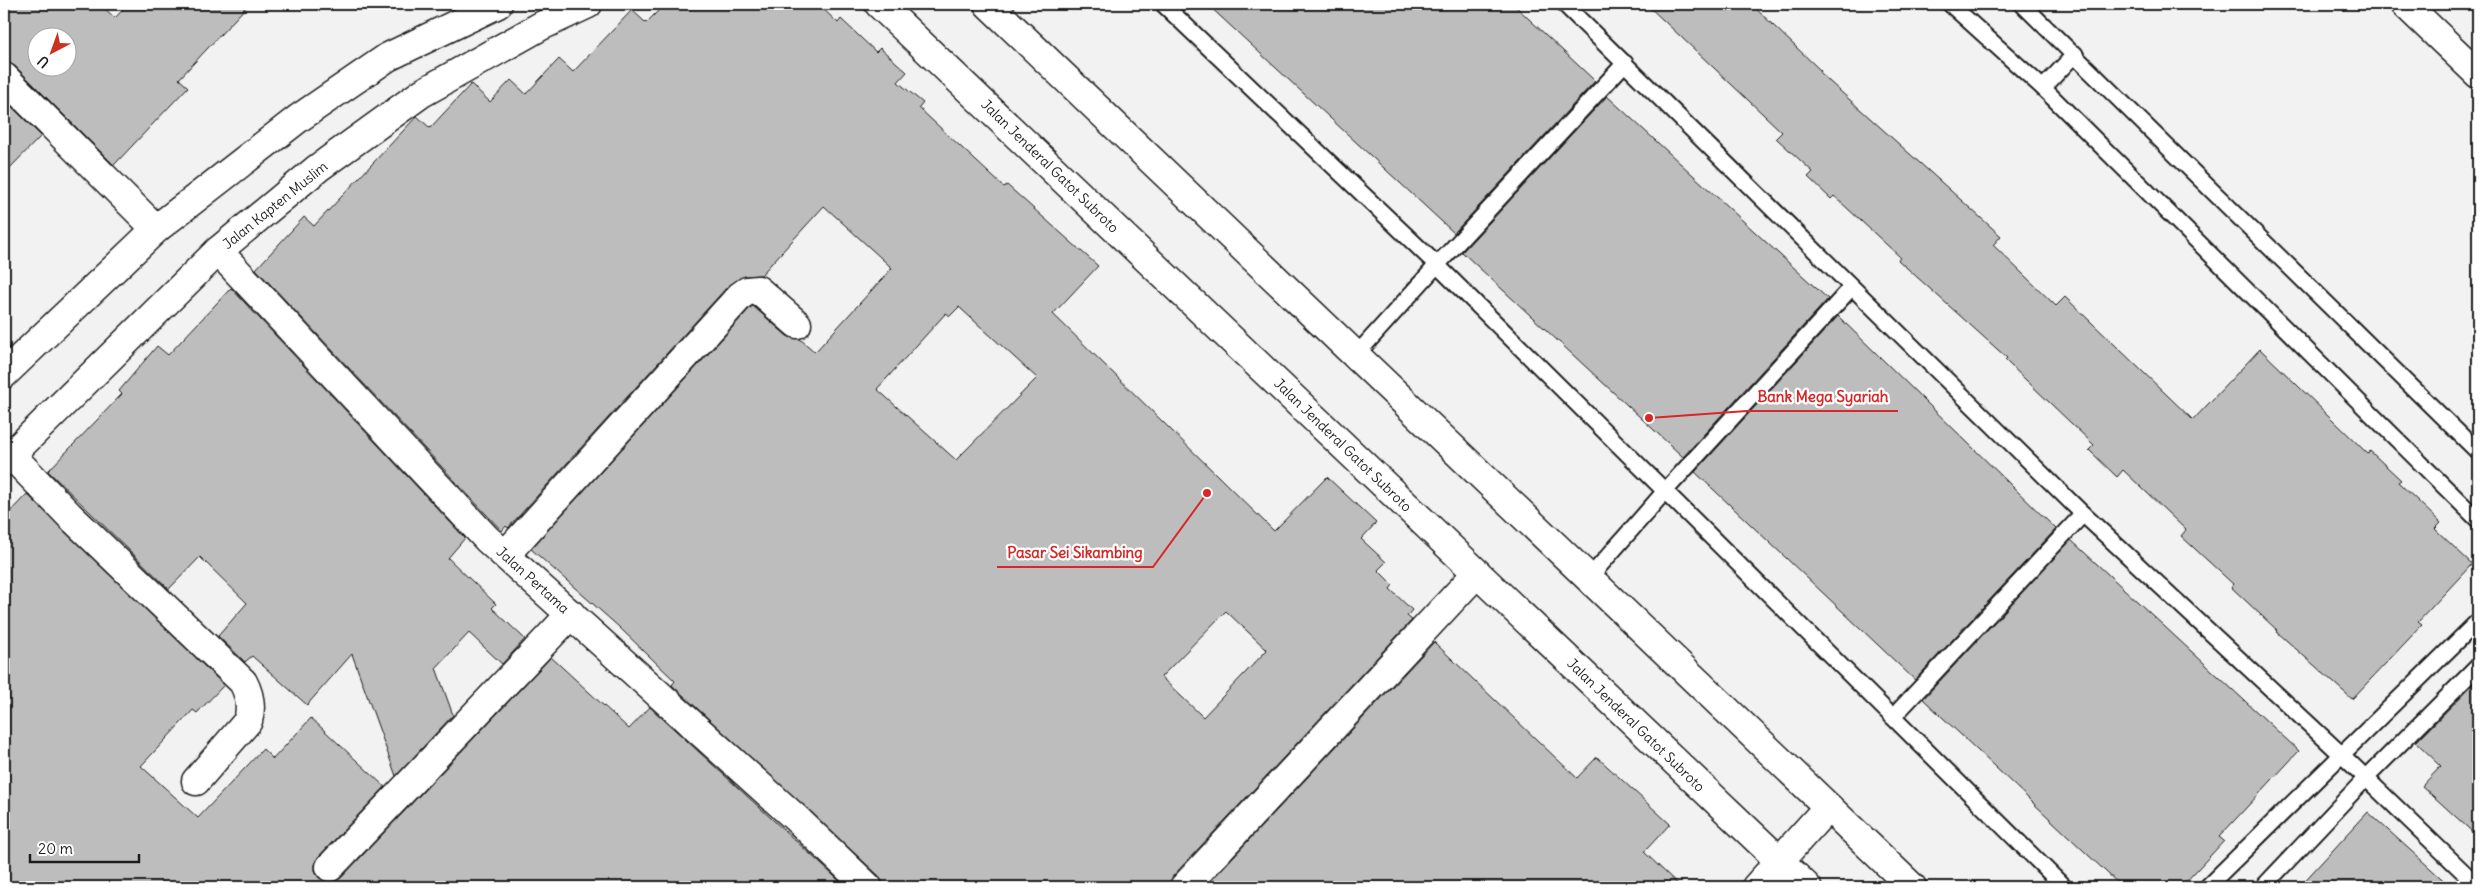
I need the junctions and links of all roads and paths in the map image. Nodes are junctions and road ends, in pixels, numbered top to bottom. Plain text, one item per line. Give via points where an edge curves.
1 (498, 4) edge
2 (588, 4) edge
3 (879, 4) edge
4 (988, 4) edge
5 (1020, 4) edge
6 (1163, 4) edge
7 (1564, 4) edge
8 (1950, 4) edge
9 (2022, 4) edge
10 (2405, 4) edge
11 (2075, 54) junction
12 (1044, 56) junction
13 (1625, 63) junction
14 (2478, 74) edge
15 (4, 77) edge
16 (2043, 88) junction
17 (156, 229) junction
18 (218, 251) junction
19 (1437, 264) junction
20 (1851, 288) junction
21 (797, 324) dead end
22 (1356, 355) junction
23 (5, 370) edge
24 (2478, 452) edge
25 (7, 458) edge
26 (1666, 490) junction
27 (2083, 514) junction
28 (2478, 520) edge
29 (505, 554) junction
30 (1477, 573) junction
31 (1589, 578) junction
32 (571, 614) junction
33 (2478, 621) edge
34 (2478, 666) edge
35 (1893, 717) junction
36 (2342, 755) junction
37 (2365, 779) junction
38 (196, 781) dead end
39 (1828, 807) junction
40 (1779, 861) junction
41 (330, 867) dead end
42 (2478, 886) edge
43 (868, 887) edge
44 (1184, 887) edge
45 (1756, 887) edge
46 (1807, 887) edge
47 (1912, 887) edge
48 (2064, 887) edge
49 (2207, 887) edge
50 (2263, 887) edge

1 - 17 main road via 388,56 299,118
2 - 18 main road, Jalan Kapten Muslim via 541,26 422,93 318,168
3 - 30 main road, Jalan Jenderal Gatot Subroto
4 - 12 main road
5 - 12 main road via 1028,29
6 - 19 lane
7 - 13 lane
8 - 16 lane
9 - 11 lane
10 - 14 main road
11 - 16 lane
11 - 24 lane
12 - 22 main road
13 - 19 lane
13 - 20 lane
15 - 17 main road
16 - 28 lane
17 - 23 main road
18 - 25 main road, Jalan Kapten Muslim
18 - 29 main road, Jalan Pertama
19 - 22 lane
19 - 26 lane
20 - 26 lane
20 - 27 lane
21 - 29 main road via 758,290 740,296
22 - 31 main road
25 - 38 main road via 69,514 248,690 248,721
26 - 31 lane
26 - 35 lane
27 - 35 lane
27 - 36 lane
29 - 32 main road, Jalan Pertama
30 - 40 main road, Jalan Jenderal Gatot Subroto
30 - 44 main road
31 - 39 main road
32 - 41 main road
32 - 43 main road, Jalan Pertama
33 - 36 lane
34 - 37 lane
35 - 48 lane
36 - 37 lane
36 - 49 lane
37 - 42 lane
37 - 50 lane
39 - 40 main road
39 - 47 main road
40 - 45 main road
40 - 46 main road, Jalan Jenderal Gatot Subroto

